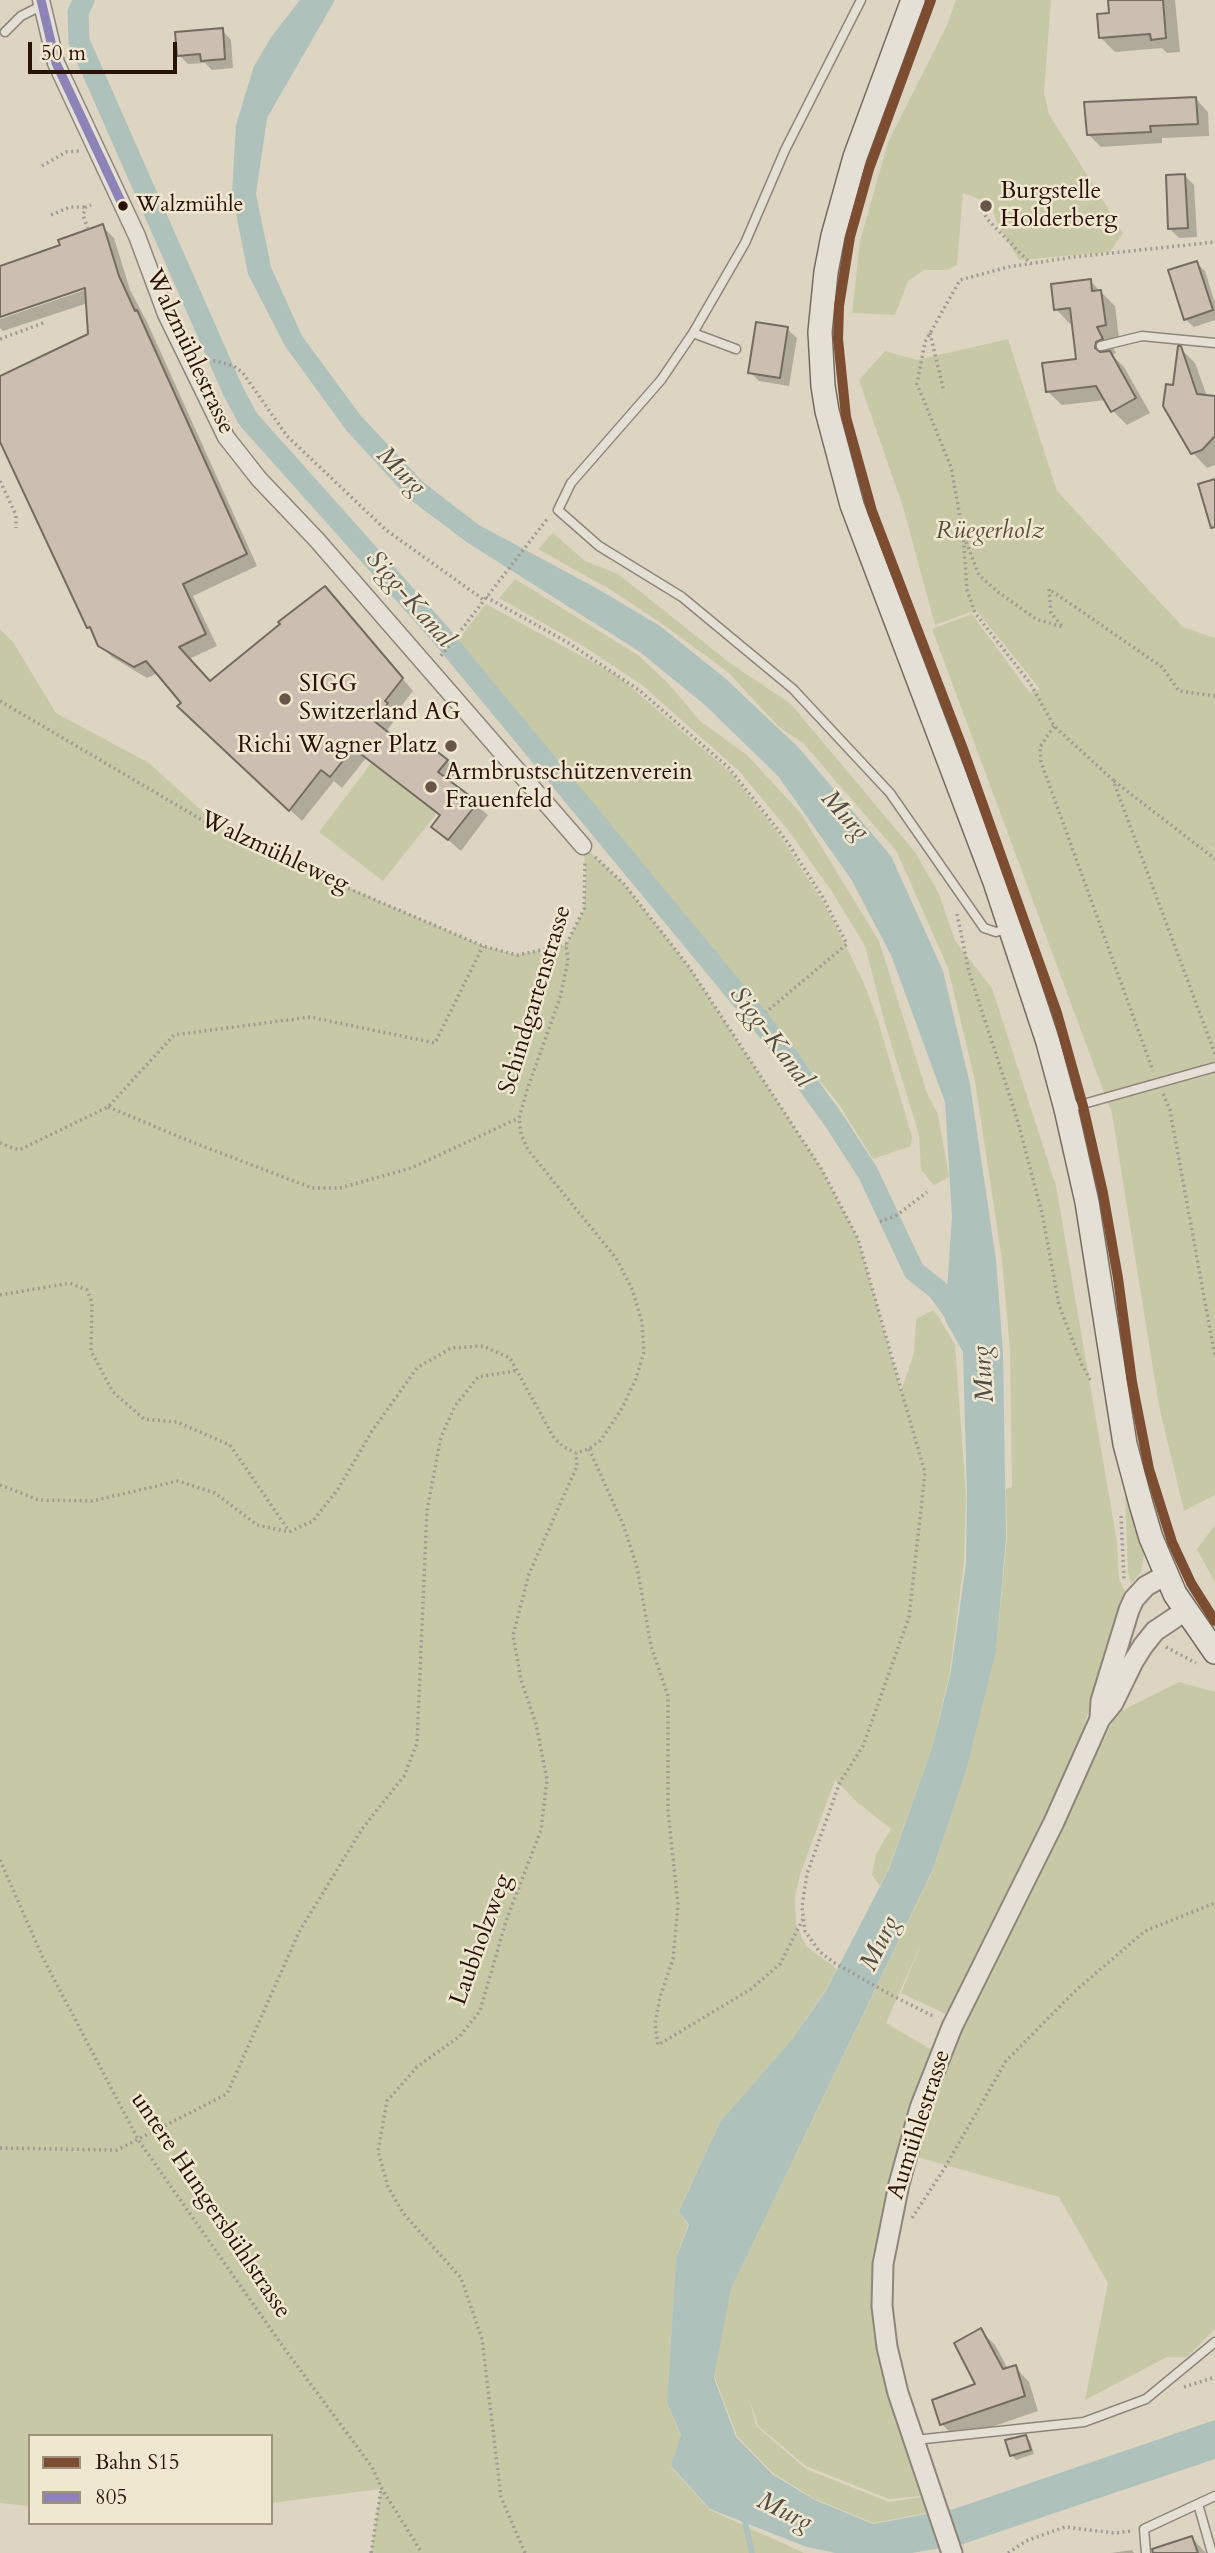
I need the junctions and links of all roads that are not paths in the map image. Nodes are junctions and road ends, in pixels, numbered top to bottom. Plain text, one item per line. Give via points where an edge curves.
1 (861, 0) edge
2 (913, 0) edge
3 (41, 3) edge
4 (5, 32) dead end
5 (694, 333) junction
6 (1215, 343) edge
7 (1101, 346) dead end
8 (736, 349) dead end
9 (583, 846) road end
10 (1012, 927) junction
11 (1215, 1067) edge
12 (1066, 1109) junction
13 (1166, 1575) junction
14 (1185, 1611) junction
15 (1215, 1652) edge
16 (1100, 1719) junction
17 (1215, 2342) edge
18 (914, 2440) junction
19 (1215, 2496) edge
20 (1198, 2504) junction
21 (952, 2553) edge
22 (1146, 2553) edge
23 (1212, 2553) edge

1 - 5 lane via 744,243
2 - 10 main road via 855,157 833,236 820,332 823,386 852,505
3 - 4 lane
3 - 9 street, Walzmühlestrasse via 56,63 226,438
5 - 8 lane
5 - 10 lane via 661,380 571,484 558,510 599,546 682,597 793,688 890,793 984,928 996,932
6 - 7 lane via 1142,336
10 - 12 main road
11 - 12 lane
12 - 13 main road via 1087,1202 1132,1474
13 - 14 main road
13 - 16 street, Aumühlestrasse via 1134,1599 1101,1700
14 - 15 main road
14 - 16 street, Aumühlestrasse via 1149,1638
16 - 18 street, Aumühlestrasse via 952,2027 920,2108 899,2184 883,2264 882,2306 887,2347
17 - 18 lane via 1146,2399 1084,2422
18 - 21 street, Aumühlestrasse
19 - 20 lane
20 - 22 lane via 1144,2529
20 - 23 lane

